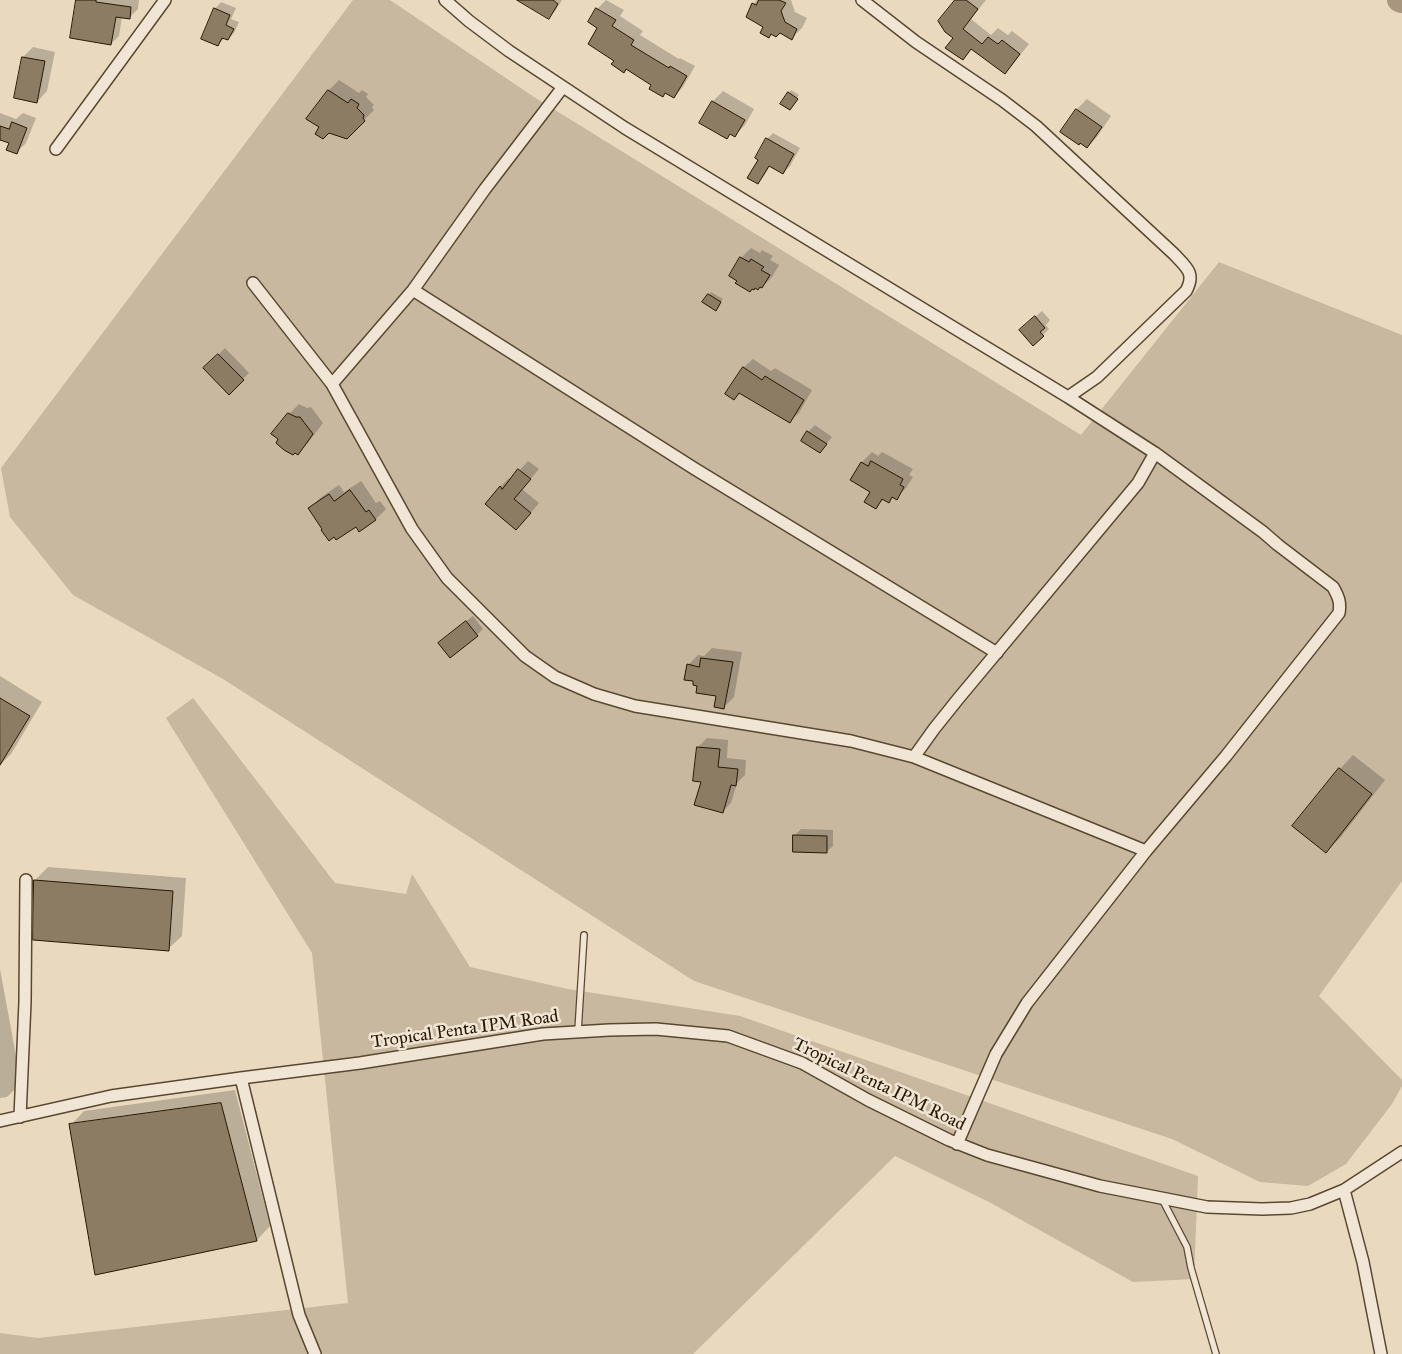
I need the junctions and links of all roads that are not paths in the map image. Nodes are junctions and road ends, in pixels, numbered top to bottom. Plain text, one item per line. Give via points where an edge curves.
1 (165, 0) edge
2 (445, 0) edge
3 (862, 0) edge
4 (563, 88) junction
5 (56, 149) dead end
6 (253, 283) dead end
7 (413, 290) junction
8 (332, 384) junction
9 (1068, 397) junction
10 (1155, 453) junction
11 (997, 652) junction
12 (914, 757) junction
13 (1146, 851) junction
14 (26, 880) dead end
15 (584, 935) dead end
16 (578, 1032) junction
17 (241, 1078) junction
18 (20, 1117) junction
19 (0, 1120) edge
20 (957, 1144) junction
21 (1402, 1152) edge
22 (1344, 1190) junction
23 (1161, 1198) junction
24 (314, 1354) edge
25 (1216, 1354) edge
26 (1380, 1354) edge

1 - 5 street
2 - 4 street via 509,51
3 - 9 street via 1036,126 1189,270 1186,291 1097,376
4 - 7 street
4 - 9 street
6 - 8 street
7 - 8 street
7 - 11 street via 695,469
8 - 12 street via 412,530 446,578 525,656 555,678 635,706 851,741
9 - 10 street
10 - 11 street via 1138,483
10 - 13 street via 1333,587 1340,604 1339,613 1327,629
11 - 12 street
12 - 13 street
13 - 20 street via 1026,1003 996,1054
14 - 18 street
15 - 16 lane
16 - 17 street, Tropical Penta IPM Road via 543,1034
16 - 20 street, Tropical Penta IPM Road via 656,1029 728,1036 802,1063
17 - 18 street, Tropical Penta IPM Road via 111,1096
17 - 24 street via 299,1315
18 - 19 street, Tropical Penta IPM Road
20 - 23 street, Tropical Penta IPM Road via 1100,1186
21 - 22 street, Tropical Penta IPM Road
22 - 23 street, Tropical Penta IPM Road via 1291,1208 1207,1207
22 - 26 street via 1363,1262
23 - 25 lane via 1187,1247

